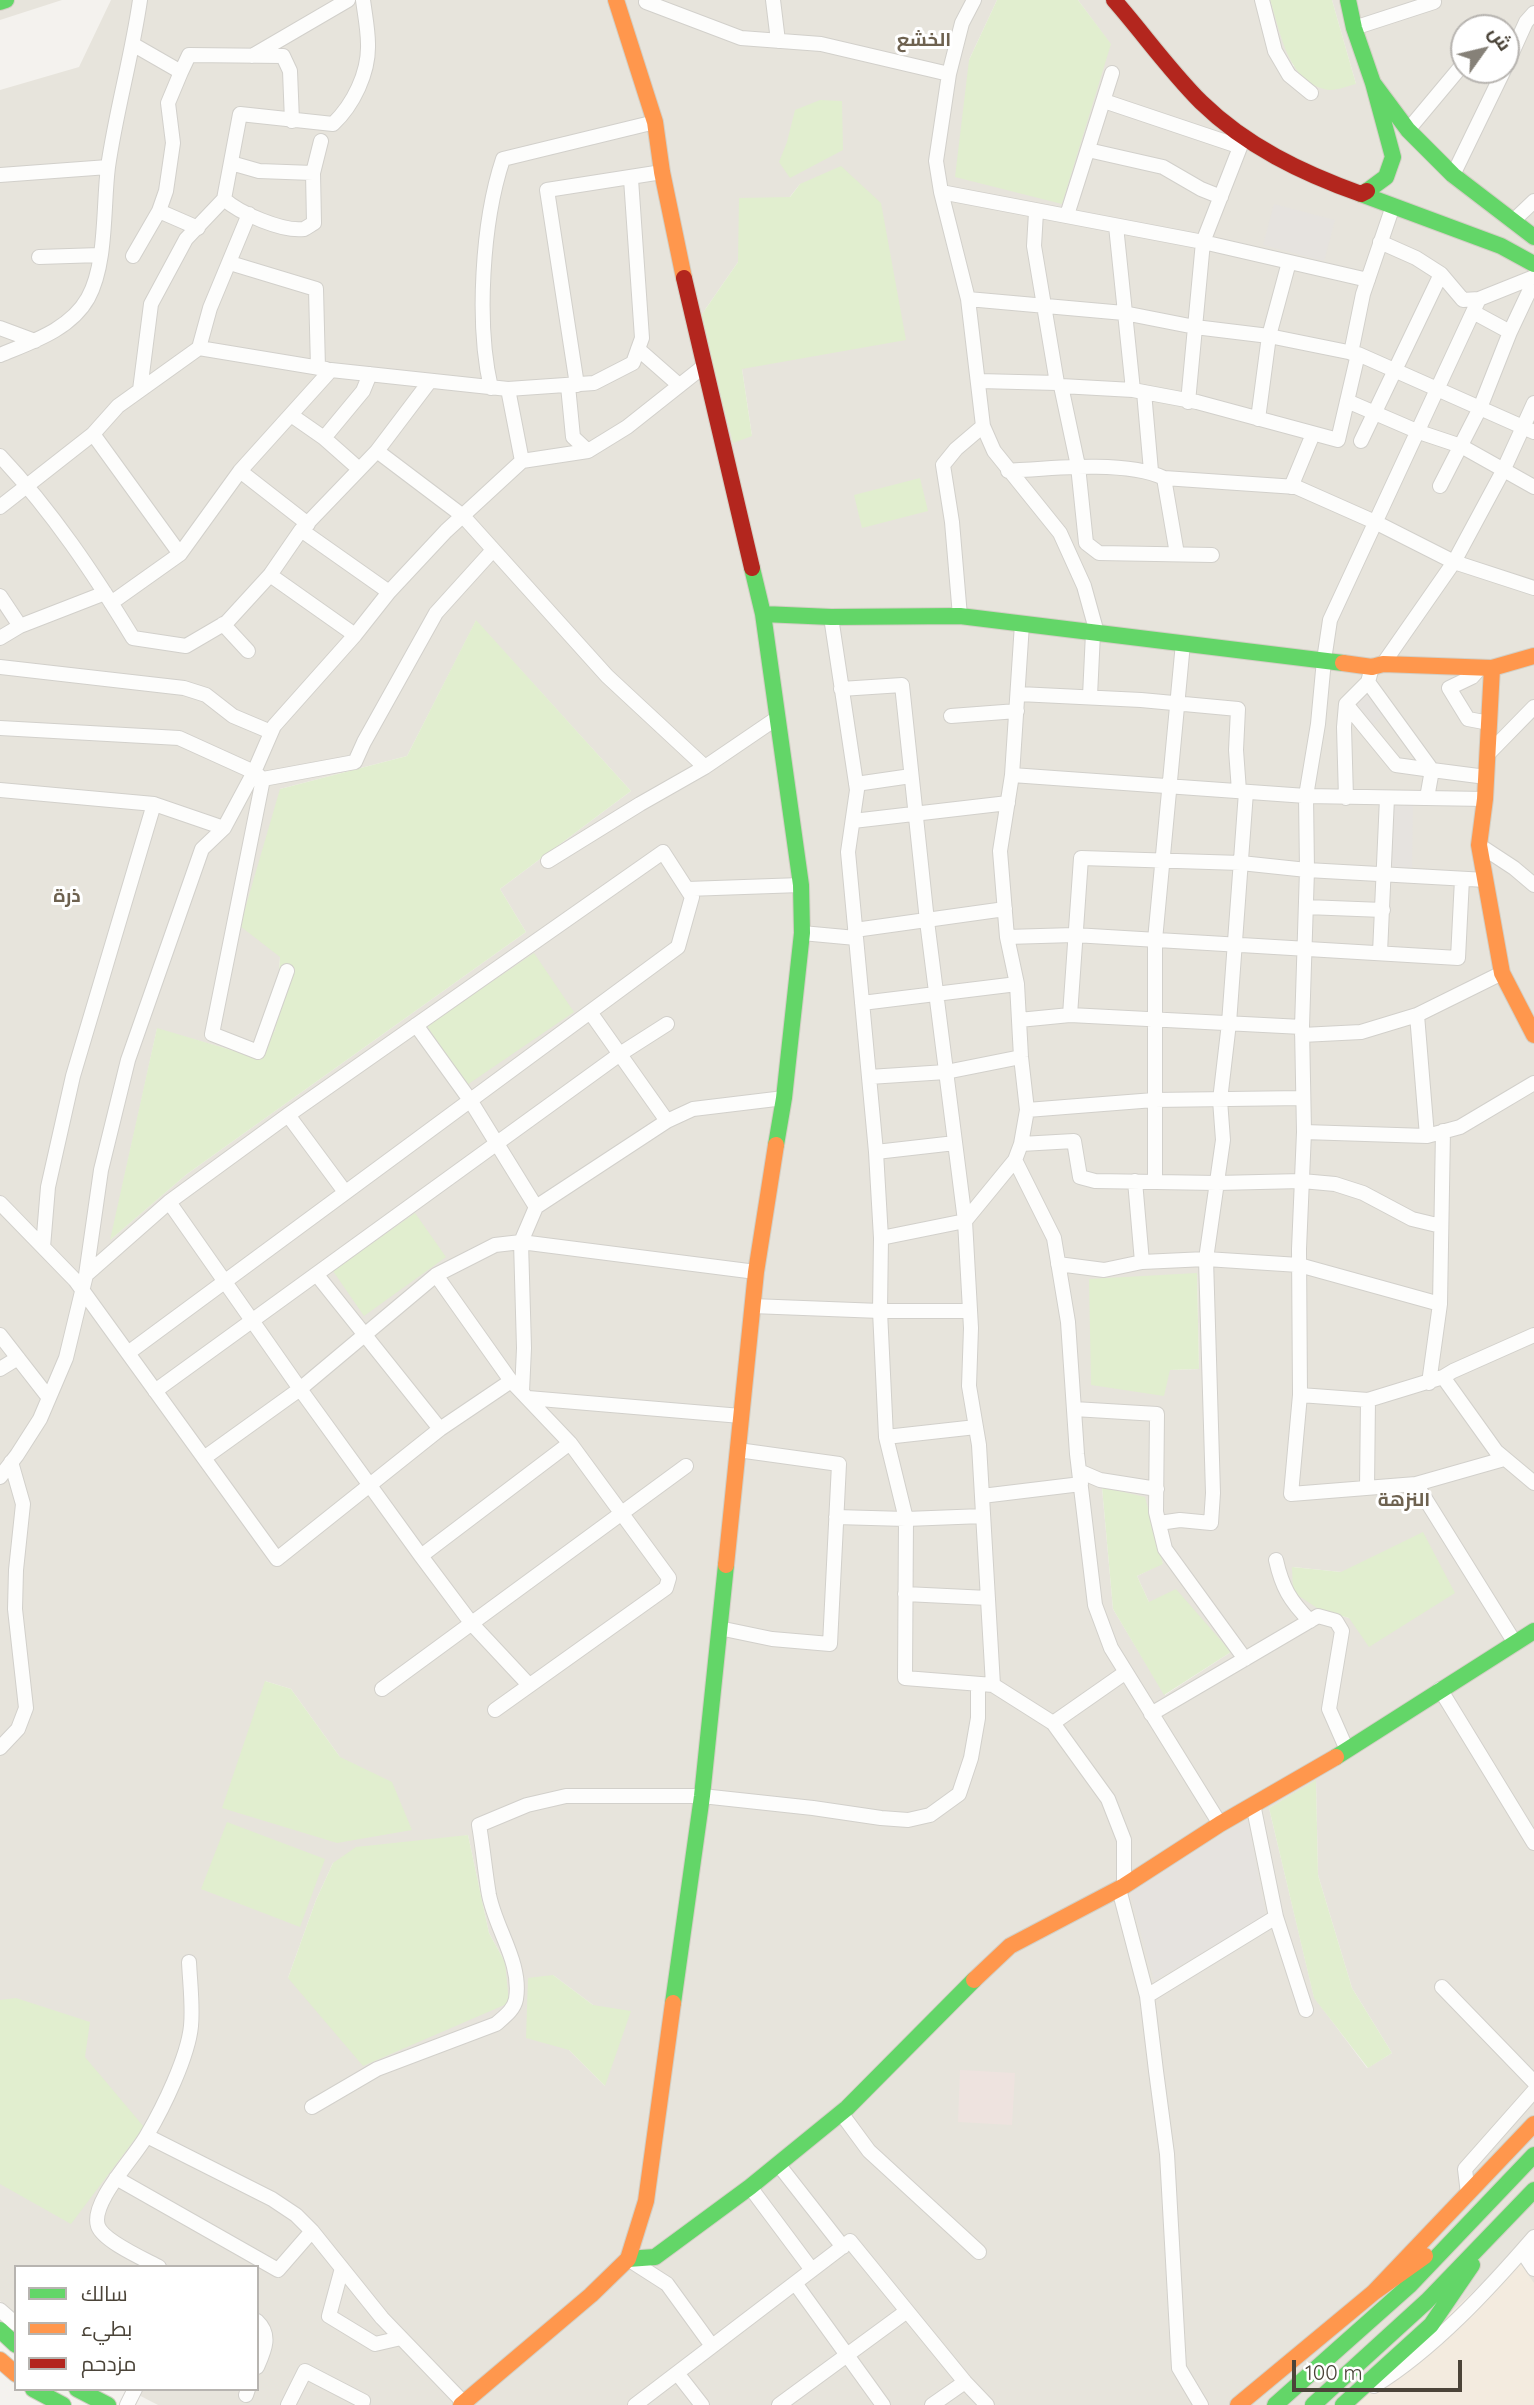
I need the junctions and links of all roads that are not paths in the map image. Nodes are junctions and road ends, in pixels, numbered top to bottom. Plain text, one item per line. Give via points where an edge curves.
1 (6, 0) edge
2 (140, 0) edge
3 (348, 0) edge
4 (363, 0) edge
5 (774, 0) edge
6 (974, 0) edge
7 (1114, 0) edge
8 (1122, 0) edge
9 (1262, 0) edge
10 (1348, 0) edge
11 (648, 1) edge
12 (0, 2) edge
13 (1434, 2) dead end
14 (618, 4) edge
15 (1132, 20) junction
16 (1531, 24) edge
17 (1354, 28) junction
18 (778, 41) junction
19 (1520, 43) edge
20 (134, 45) junction
21 (251, 57) junction
22 (181, 72) junction
23 (949, 74) junction
24 (1112, 74) dead end
25 (1450, 80) edge
26 (1373, 83) junction
27 (1497, 84) edge
28 (1311, 93) dead end
29 (1104, 101) junction
30 (292, 121) junction
31 (655, 122) junction
32 (1408, 130) junction
33 (321, 141) dead end
34 (1241, 142) junction
35 (1087, 150) junction
36 (231, 163) junction
37 (108, 167) junction
38 (662, 172) junction
39 (313, 173) junction
40 (0, 175) edge
41 (1453, 175) junction
42 (631, 179) junction
43 (941, 192) junction
44 (1361, 194) junction
45 (1221, 197) junction
46 (224, 199) junction
47 (1534, 201) edge
48 (1394, 206) junction
49 (159, 211) junction
50 (1036, 212) junction
51 (249, 214) junction
52 (1067, 215) junction
53 (1513, 221) junction
54 (1116, 226) junction
55 (198, 228) junction
56 (1534, 237) edge
57 (1203, 242) junction
58 (1380, 242) junction
59 (100, 255) junction
60 (133, 256) dead end
61 (39, 257) dead end
62 (1289, 262) junction
63 (230, 263) junction
64 (1534, 264) edge
65 (1441, 274) junction
66 (1534, 279) edge
67 (1368, 280) junction
68 (968, 299) junction
69 (1042, 305) junction
70 (1476, 306) junction
71 (1124, 313) junction
72 (1195, 327) junction
73 (0, 328) edge
74 (1510, 332) junction
75 (1269, 336) junction
76 (35, 341) junction
77 (199, 348) junction
78 (638, 349) junction
79 (1354, 353) junction
80 (0, 355) edge
81 (704, 366) junction
82 (325, 369) junction
83 (1395, 370) junction
84 (370, 374) junction
85 (979, 380) junction
86 (430, 381) junction
87 (573, 385) junction
88 (679, 385) junction
89 (1059, 385) junction
90 (491, 388) junction
91 (508, 389) junction
92 (1438, 389) junction
93 (140, 390) junction
94 (1138, 391) junction
95 (1347, 401) junction
96 (1188, 402) junction
97 (1534, 403) edge
98 (1480, 408) junction
99 (1375, 412) junction
100 (291, 415) junction
101 (1258, 419) junction
102 (983, 426) junction
103 (1529, 429) edge
104 (1419, 432) junction
105 (93, 434) junction
106 (1313, 434) junction
107 (324, 438) junction
108 (1361, 441) dead end
109 (1461, 446) junction
110 (377, 451) junction
111 (588, 451) junction
112 (0, 456) edge
113 (522, 461) junction
114 (1078, 466) junction
115 (359, 469) junction
116 (240, 471) junction
117 (1008, 471) junction
118 (1503, 471) junction
119 (1158, 475) junction
120 (27, 485) junction
121 (1440, 486) dead end
122 (1291, 487) junction
123 (1534, 487) edge
124 (0, 507) edge
125 (463, 516) junction
126 (1375, 522) junction
127 (304, 527) junction
128 (493, 550) junction
129 (180, 554) junction
130 (1177, 554) junction
131 (1212, 555) dead end
132 (1454, 562) junction
133 (270, 575) junction
134 (1534, 588) edge
135 (389, 592) junction
136 (0, 596) edge
137 (108, 598) junction
138 (763, 614) junction
139 (960, 616) junction
140 (831, 617) junction
141 (223, 624) junction
142 (1022, 624) junction
143 (20, 626) junction
144 (1095, 633) junction
145 (355, 635) junction
146 (0, 638) edge
147 (1183, 643) junction
148 (248, 651) dead end
149 (1534, 656) edge
150 (1324, 660) junction
151 (0, 667) edge
152 (1486, 668) junction
153 (1374, 671) junction
154 (841, 689) junction
155 (1019, 694) junction
156 (1090, 696) junction
157 (1178, 703) junction
158 (1346, 704) junction
159 (1534, 707) edge
160 (1017, 711) junction
161 (951, 716) dead end
162 (777, 718) junction
163 (1489, 723) junction
164 (1318, 724) junction
165 (1344, 727) junction
166 (0, 728) edge
167 (271, 732) junction
168 (1488, 754) junction
169 (705, 767) junction
170 (1432, 770) junction
171 (1012, 775) junction
172 (258, 776) junction
173 (911, 776) junction
174 (1486, 777) junction
175 (856, 784) junction
176 (1170, 786) junction
177 (0, 790) edge
178 (1243, 792) junction
179 (1306, 796) junction
180 (1346, 798) junction
181 (1387, 798) junction
182 (1427, 798) junction
183 (1485, 799) junction
184 (1008, 803) junction
185 (154, 804) junction
186 (915, 815) junction
187 (853, 821) junction
188 (224, 828) junction
189 (1479, 845) junction
190 (1163, 860) junction
191 (548, 861) dead end
192 (1241, 863) junction
193 (1307, 870) junction
194 (1384, 875) junction
195 (1462, 879) junction
196 (1486, 880) junction
197 (801, 885) junction
198 (1534, 885) edge
199 (687, 889) junction
200 (1306, 907) junction
201 (1005, 909) junction
202 (1383, 910) junction
203 (927, 921) junction
204 (802, 933) junction
205 (856, 934) junction
206 (1074, 935) junction
207 (1007, 937) junction
208 (1155, 940) junction
209 (1235, 945) junction
210 (1305, 950) junction
211 (1380, 953) junction
212 (287, 971) dead end
213 (1502, 973) junction
214 (1017, 985) junction
215 (936, 994) junction
216 (862, 1003) junction
217 (590, 1012) junction
218 (1070, 1015) junction
219 (1417, 1015) junction
220 (1154, 1019) junction
221 (1019, 1020) junction
222 (1229, 1023) junction
223 (667, 1024) dead end
224 (416, 1025) junction
225 (1532, 1025) edge
226 (1302, 1031) junction
227 (620, 1054) junction
228 (1021, 1057) junction
229 (946, 1072) junction
230 (869, 1077) junction
231 (1534, 1083) edge
232 (784, 1098) junction
233 (1303, 1098) junction
234 (470, 1100) junction
235 (1154, 1100) junction
236 (1220, 1100) junction
237 (1027, 1110) junction
238 (288, 1115) junction
239 (667, 1121) junction
240 (1443, 1131) junction
241 (1304, 1132) junction
242 (1427, 1136) junction
243 (498, 1143) junction
244 (955, 1143) junction
245 (1021, 1144) junction
246 (876, 1152) junction
247 (1015, 1160) junction
248 (1135, 1181) junction
249 (1155, 1181) junction
250 (1301, 1181) junction
251 (1217, 1183) junction
252 (345, 1192) junction
253 (169, 1202) junction
254 (0, 1203) edge
255 (536, 1207) junction
256 (965, 1221) junction
257 (1441, 1226) junction
258 (881, 1238) junction
259 (521, 1242) junction
260 (43, 1247) junction
261 (1206, 1259) junction
262 (1142, 1262) junction
263 (1058, 1264) junction
264 (1299, 1265) junction
265 (756, 1272) junction
266 (86, 1275) junction
267 (317, 1275) junction
268 (436, 1275) junction
269 (224, 1281) junction
270 (82, 1290) junction
271 (1440, 1304) junction
272 (752, 1306) junction
273 (880, 1311) junction
274 (970, 1311) junction
275 (252, 1321) junction
276 (0, 1335) edge
277 (365, 1335) junction
278 (1534, 1335) edge
279 (128, 1353) junction
280 (18, 1358) junction
281 (0, 1369) edge
282 (1443, 1377) junction
283 (1429, 1383) junction
284 (300, 1389) junction
285 (520, 1390) junction
286 (155, 1391) junction
287 (1300, 1395) junction
288 (49, 1398) junction
289 (1368, 1400) junction
290 (1074, 1409) junction
291 (741, 1416) junction
292 (976, 1427) junction
293 (440, 1429) junction
294 (887, 1437) junction
295 (570, 1443) junction
296 (738, 1450) junction
297 (204, 1458) junction
298 (1504, 1459) junction
299 (11, 1462) junction
300 (686, 1466) dead end
301 (0, 1476) edge
302 (1080, 1478) junction
303 (1534, 1483) edge
304 (370, 1485) junction
305 (1416, 1485) junction
306 (1367, 1488) junction
307 (1157, 1489) junction
308 (982, 1496) junction
309 (621, 1514) junction
310 (983, 1516) junction
311 (836, 1517) junction
312 (906, 1519) junction
313 (1159, 1523) junction
314 (421, 1556) junction
315 (1276, 1560) dead end
316 (905, 1594) junction
317 (988, 1598) junction
318 (1310, 1621) junction
319 (472, 1624) junction
320 (719, 1628) junction
321 (1534, 1631) edge
322 (1515, 1643) junction
323 (1245, 1659) junction
324 (1126, 1672) junction
325 (985, 1684) junction
326 (529, 1685) junction
327 (382, 1689) dead end
328 (1440, 1689) junction
329 (495, 1710) dead end
330 (1151, 1714) junction
331 (1053, 1723) junction
332 (0, 1748) edge
333 (1347, 1750) junction
334 (702, 1796) junction
335 (1253, 1804) junction
336 (1220, 1824) junction
337 (1534, 1843) edge
338 (1122, 1888) junction
339 (1276, 1917) junction
340 (189, 1962) dead end
341 (1442, 1987) dead end
342 (1147, 1996) junction
343 (1306, 2010) dead end
344 (1534, 2082) edge
345 (1534, 2091) edge
346 (312, 2107) dead end
347 (841, 2113) junction
348 (1534, 2124) edge
349 (147, 2136) junction
350 (1534, 2155) edge
351 (778, 2164) junction
352 (116, 2178) junction
353 (750, 2187) junction
354 (1534, 2190) edge
355 (1468, 2194) junction
356 (1472, 2222) junction
357 (312, 2231) junction
358 (1492, 2236) junction
359 (1534, 2237) edge
360 (843, 2247) junction
361 (979, 2252) dead end
362 (1528, 2253) edge
363 (628, 2259) junction
364 (156, 2265) edge
365 (342, 2268) junction
366 (1534, 2269) edge
367 (813, 2270) junction
368 (795, 2283) junction
369 (1373, 2293) junction
370 (0, 2309) edge
371 (907, 2311) junction
372 (14, 2322) edge
373 (259, 2324) edge
374 (0, 2330) edge
375 (401, 2338) junction
376 (14, 2343) edge
377 (712, 2346) junction
378 (847, 2355) junction
379 (0, 2360) edge
380 (259, 2362) edge
381 (14, 2372) edge
382 (677, 2373) junction
383 (965, 2382) junction
384 (81, 2391) edge
385 (38, 2396) edge
386 (462, 2404) edge
387 (1344, 2404) edge
388 (63, 2405) edge
389 (108, 2405) edge
390 (288, 2405) edge
391 (362, 2405) edge
392 (635, 2405) edge
393 (702, 2405) edge
394 (779, 2405) edge
395 (883, 2405) edge
396 (933, 2405) edge
397 (987, 2405) edge
398 (1201, 2405) edge
399 (1238, 2405) edge
400 (1275, 2405) edge
401 (1312, 2405) edge

1 - 12 main road
2 - 20 street
3 - 21 street
4 - 30 street via 368,47 359,86 346,111 333,124
5 - 18 street
6 - 23 street via 962,23
7 - 15 main road
8 - 15 main road
9 - 28 street via 1275,51 1289,75
10 - 17 main road
11 - 14 street
11 - 18 street via 741,38
13 - 17 street
14 - 31 main road
15 - 34 main road
16 - 19 street
17 - 26 main road
18 - 23 street via 821,44
20 - 22 street
20 - 37 street
21 - 22 street via 189,55
21 - 30 street via 282,56 290,71
22 - 49 street via 168,103 173,143
23 - 43 street via 936,161
24 - 29 street
25 - 32 street
26 - 32 main road
26 - 44 main road via 1393,150 1385,180
27 - 41 street
29 - 34 street
29 - 35 street
30 - 36 street via 240,114
31 - 38 main road
31 - 90 street via 503,159 487,236 483,306
32 - 41 main road
33 - 39 street
34 - 44 main road
34 - 45 street
35 - 45 street via 1163,167
35 - 52 street
36 - 39 street via 259,171
36 - 46 street
37 - 40 street
37 - 59 street
38 - 42 street
38 - 81 main road
39 - 51 street via 314,223 305,229 279,226
41 - 53 main road
42 - 78 street via 642,338
42 - 87 street via 547,190
43 - 50 street
43 - 68 street
44 - 48 main road
45 - 57 street
46 - 51 street
46 - 55 street
47 - 53 street
48 - 58 street
48 - 64 main road via 1501,246
49 - 55 street
49 - 60 street
50 - 52 street
50 - 69 street via 1034,246
51 - 63 street
52 - 54 street
53 - 56 main road
54 - 57 street
54 - 71 street
55 - 93 street via 186,239 151,304
57 - 62 street
57 - 72 street
58 - 65 street
58 - 67 street
59 - 61 street
59 - 76 street via 88,298 60,327
62 - 67 street
62 - 75 street
63 - 77 street
63 - 82 street via 317,289
65 - 70 street via 1463,300
65 - 83 street
66 - 70 street
66 - 74 street
67 - 79 street
68 - 69 street
68 - 85 street
69 - 71 street
69 - 89 street
70 - 74 street
70 - 92 street
71 - 72 street
71 - 94 street
72 - 75 street
72 - 96 street
73 - 76 street
74 - 98 street
75 - 79 street
75 - 101 street
76 - 80 street
77 - 82 street
77 - 93 street
78 - 87 street via 633,363 594,383
78 - 88 street
79 - 83 street
79 - 95 street
81 - 88 street
81 - 138 main road
82 - 84 street
82 - 100 street
83 - 92 street
83 - 99 street
84 - 86 street
84 - 107 street via 363,391
85 - 89 street
85 - 102 street
86 - 90 street
86 - 110 street
87 - 91 street
87 - 111 street via 573,437
88 - 111 street
89 - 94 street
89 - 114 street
90 - 91 street
91 - 113 street
92 - 98 street
92 - 104 street
93 - 105 street
94 - 96 street
94 - 119 street
95 - 99 street
95 - 106 street via 1338,440
96 - 101 street
97 - 103 street
98 - 103 street
98 - 109 street
99 - 104 street
99 - 108 street
100 - 107 street
100 - 116 street
101 - 106 street
102 - 117 street
102 - 139 street via 943,465 953,522
103 - 118 street
104 - 109 street
104 - 126 street
105 - 120 street
105 - 129 street
106 - 122 street
107 - 115 street
109 - 118 street
109 - 121 street
110 - 115 street
110 - 125 street
111 - 113 street
112 - 120 street
113 - 125 street
114 - 117 street
114 - 119 street
114 - 130 street via 1086,543 1099,553
115 - 127 street
116 - 127 street
116 - 129 street
117 - 144 street via 1060,533 1084,586
118 - 123 street
118 - 132 street
119 - 122 street
119 - 130 street
120 - 124 street
120 - 137 street
122 - 126 street
125 - 128 street
125 - 135 street
126 - 132 street
126 - 150 street via 1330,620
127 - 133 street
127 - 135 street
128 - 169 street via 607,676
128 - 172 street via 436,613 355,762
129 - 137 street
130 - 131 street
132 - 134 street
132 - 153 street
133 - 141 street
133 - 145 street
135 - 145 street
136 - 143 street
137 - 141 street via 133,638 186,646
137 - 143 street
138 - 140 main road
138 - 162 main road
139 - 140 main road
139 - 142 main road
140 - 154 street
141 - 148 street
142 - 144 main road
142 - 155 street
143 - 146 street
144 - 147 main road
144 - 156 street
145 - 167 street
147 - 150 main road
147 - 157 street
149 - 152 main road
150 - 153 main road
150 - 164 street
151 - 167 street via 184,688 206,695 233,716
152 - 153 main road
152 - 163 main road
152 - 163 street via 1449,688 1468,719
153 - 158 street
153 - 170 street
154 - 173 street via 902,685
154 - 175 street
155 - 156 street
155 - 160 street
156 - 157 street
157 - 176 street
157 - 178 street via 1238,709 1236,750
158 - 165 street
158 - 170 street via 1396,765
159 - 168 street
160 - 161 street
160 - 171 street
162 - 169 street
162 - 197 main road
163 - 168 main road
164 - 165 street
164 - 179 street
165 - 180 street
166 - 172 street via 179,738
167 - 172 street
168 - 174 main road
169 - 191 street
170 - 174 street
170 - 182 street
171 - 176 street
171 - 184 street
172 - 188 street
172 - 212 street via 212,1034 258,1052
173 - 175 street
173 - 186 street
174 - 183 main road
175 - 187 street
176 - 178 street
176 - 190 street
177 - 185 street
178 - 179 street
178 - 192 street
179 - 180 street
179 - 193 street
180 - 181 street
181 - 182 street
181 - 194 street
182 - 183 street
183 - 189 main road
184 - 186 street
184 - 201 street via 1000,851
185 - 188 street
185 - 260 street via 72,1076 48,1187
186 - 187 street
186 - 203 street
187 - 205 street via 848,852
188 - 266 street via 202,849 128,1060 101,1170
189 - 196 main road
189 - 198 street
190 - 192 street
190 - 206 street via 1081,858
190 - 208 street
192 - 193 street
192 - 209 street
193 - 194 street
193 - 200 street
194 - 195 street
194 - 202 street
195 - 196 street
195 - 211 street via 1458,958
196 - 213 main road
197 - 199 street
197 - 204 main road
199 - 217 street via 692,897 678,947
199 - 224 street via 663,852
200 - 202 street
200 - 210 street
201 - 203 street
201 - 207 street
202 - 211 street
203 - 205 street
203 - 215 street
204 - 205 street
204 - 232 main road
205 - 216 street
206 - 207 street
206 - 208 street
206 - 218 street
207 - 214 street
208 - 209 street
208 - 220 street
209 - 210 street
209 - 222 street
210 - 211 street
210 - 226 street
213 - 219 street
213 - 225 main road
214 - 215 street
214 - 221 street
215 - 216 street
215 - 229 street
216 - 230 street
217 - 227 street
217 - 234 street
218 - 220 street
218 - 221 street
219 - 226 street via 1362,1032
219 - 242 street
220 - 222 street
220 - 235 street
221 - 228 street
222 - 226 street
222 - 236 street
223 - 227 street
224 - 234 street
224 - 238 street
226 - 233 street
227 - 239 street
227 - 243 street
228 - 229 street
228 - 237 street
229 - 230 street
229 - 244 street
230 - 246 street
231 - 240 street via 1460,1127
232 - 239 street via 693,1109
232 - 265 main road
233 - 236 street
233 - 241 street
234 - 243 street
234 - 252 street
235 - 236 street
235 - 237 street
235 - 249 street
236 - 251 street via 1223,1140
237 - 245 street
238 - 252 street
238 - 253 street
239 - 255 street
240 - 242 street
240 - 257 street
241 - 242 street
241 - 250 street
243 - 255 street
243 - 267 street
244 - 246 street
244 - 256 street
245 - 247 street
245 - 248 street via 1074,1141 1080,1177
246 - 258 street
247 - 256 street
247 - 263 street via 1054,1238
248 - 249 street
248 - 262 street
249 - 251 street
250 - 251 street
250 - 257 street via 1335,1184 1363,1193 1412,1219
250 - 264 street
251 - 261 street
252 - 269 street
253 - 266 street
253 - 269 street
254 - 260 street
255 - 259 street
256 - 258 street
256 - 274 street
257 - 271 street
258 - 273 street
259 - 265 street
259 - 268 street via 495,1245
259 - 285 street
260 - 270 street
261 - 262 street
261 - 264 street
261 - 313 street via 1211,1523
262 - 263 street via 1104,1270
263 - 290 street via 1068,1322
264 - 271 street
264 - 287 street
265 - 272 main road
266 - 270 street
267 - 275 street
267 - 277 street
268 - 277 street
268 - 285 street
269 - 275 street
269 - 279 street
270 - 279 street
270 - 288 street via 66,1358
271 - 283 street
272 - 273 street
272 - 291 main road
273 - 274 street
273 - 294 street
274 - 292 street via 969,1386
275 - 284 street
275 - 286 street
276 - 280 street
277 - 284 street
277 - 293 street
278 - 282 street
279 - 286 street
280 - 281 street
280 - 288 street
282 - 283 street
282 - 298 street
283 - 289 street
284 - 297 street
284 - 304 street
285 - 291 street
285 - 293 street
285 - 295 street
286 - 297 street
287 - 289 street
287 - 306 street via 1291,1494
288 - 299 street
289 - 306 street
290 - 302 street
290 - 307 street via 1157,1414
291 - 296 main road
292 - 294 street
292 - 308 street
293 - 304 street
294 - 312 street
295 - 309 street
295 - 314 street
296 - 311 street via 839,1464
296 - 320 main road
297 - 304 street via 277,1559
298 - 303 street
298 - 305 street
299 - 301 street
299 - 332 street via 23,1504 15,1609 26,1708 18,1729
300 - 309 street
302 - 307 street
302 - 308 street
302 - 324 street via 1095,1605 1111,1648
304 - 314 street
305 - 306 street
305 - 322 street
307 - 313 street
308 - 310 street
309 - 319 street
309 - 326 street via 669,1578 666,1588
310 - 312 street
310 - 317 street
311 - 312 street
311 - 320 street via 830,1644
312 - 316 street
313 - 323 street via 1165,1549
314 - 319 street
315 - 318 street via 1282,1586
316 - 317 street
316 - 325 street via 905,1678
317 - 325 street
318 - 323 street
318 - 333 street via 1318,1616 1336,1621 1342,1631 1329,1709
319 - 326 street
319 - 327 street
320 - 334 main road
321 - 322 main road
322 - 328 main road
323 - 330 street
324 - 330 street
324 - 331 street
325 - 331 street
325 - 334 street via 959,1794 930,1815 908,1821
326 - 329 street
328 - 333 main road
328 - 337 street
330 - 336 street
331 - 338 street via 1108,1799 1124,1840
333 - 335 main road
334 - 346 street via 566,1796 527,1805 479,1825 496,1923 516,1971 516,2003 496,2024 377,2069
334 - 363 main road via 646,2201
335 - 336 main road
335 - 339 street
336 - 338 main road
338 - 342 street
338 - 347 main road via 1010,1946
339 - 342 street
339 - 343 street
340 - 349 street via 191,2027 180,2065
341 - 344 street
342 - 398 street via 1167,2154 1179,2368
345 - 355 street via 1465,2168
347 - 351 main road
347 - 361 street via 869,2151
348 - 355 main road
349 - 352 street
349 - 357 street via 272,2199
350 - 356 main road
351 - 353 main road
351 - 360 street
352 - 357 street via 278,2270
352 - 364 street via 97,2213 97,2225 103,2235
353 - 363 main road via 655,2258
353 - 367 street
354 - 358 main road
355 - 369 main road
356 - 369 main road
356 - 400 main road via 1401,2294
357 - 365 street
358 - 387 main road via 1431,2325
358 - 401 main road
359 - 362 street
360 - 367 street
360 - 371 street via 850,2241
362 - 366 street
362 - 387 street via 1390,2375
363 - 377 street via 667,2284
363 - 386 main road
365 - 375 street
365 - 375 street via 329,2316 375,2344
367 - 368 street
368 - 377 street
368 - 378 street
369 - 399 main road
370 - 372 street
371 - 378 street
371 - 383 street
373 - 380 street via 266,2345
374 - 376 main road
375 - 386 street
377 - 382 street
378 - 394 street
378 - 395 street
379 - 381 main road
382 - 392 street
382 - 393 street
383 - 396 street
383 - 397 street
384 - 389 main road
385 - 388 main road
390 - 391 street via 305,2371 363,2401

